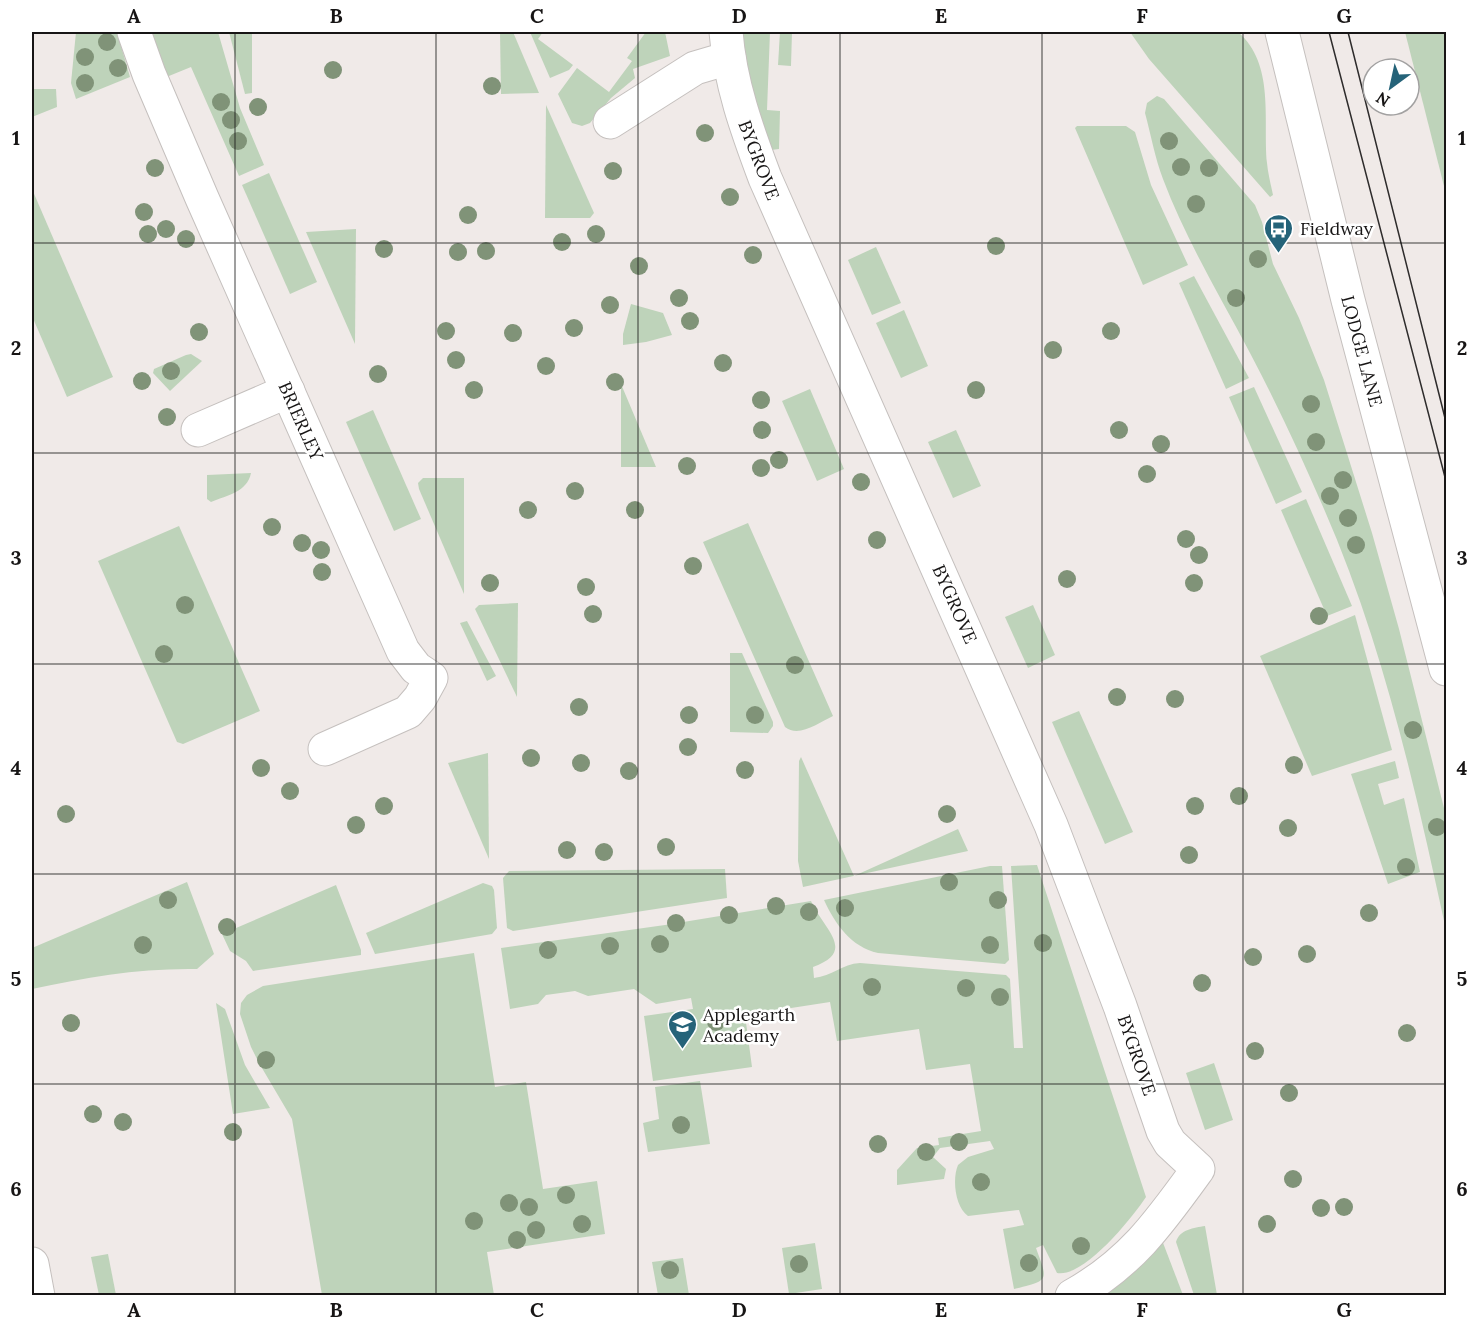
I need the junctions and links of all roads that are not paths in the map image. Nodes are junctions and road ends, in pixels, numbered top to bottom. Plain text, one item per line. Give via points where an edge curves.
1 (134, 32) edge
2 (1282, 32) edge
3 (727, 45) edge
4 (610, 122) dead end
5 (288, 391) junction
6 (198, 430) dead end
7 (1446, 669) edge
8 (325, 749) dead end
9 (32, 1264) edge
10 (38, 1296) edge
11 (1072, 1296) edge

1 - 5 street, BRIERLEY via 162,105
2 - 7 street, LODGE LANE
3 - 4 street
3 - 11 street, BYGROVE via 742,114 765,178 1068,864 1162,1131 1198,1169 1132,1252 1106,1275
5 - 6 street
5 - 8 street, BRIERLEY via 403,651 416,668 431,678 408,712
9 - 10 street

